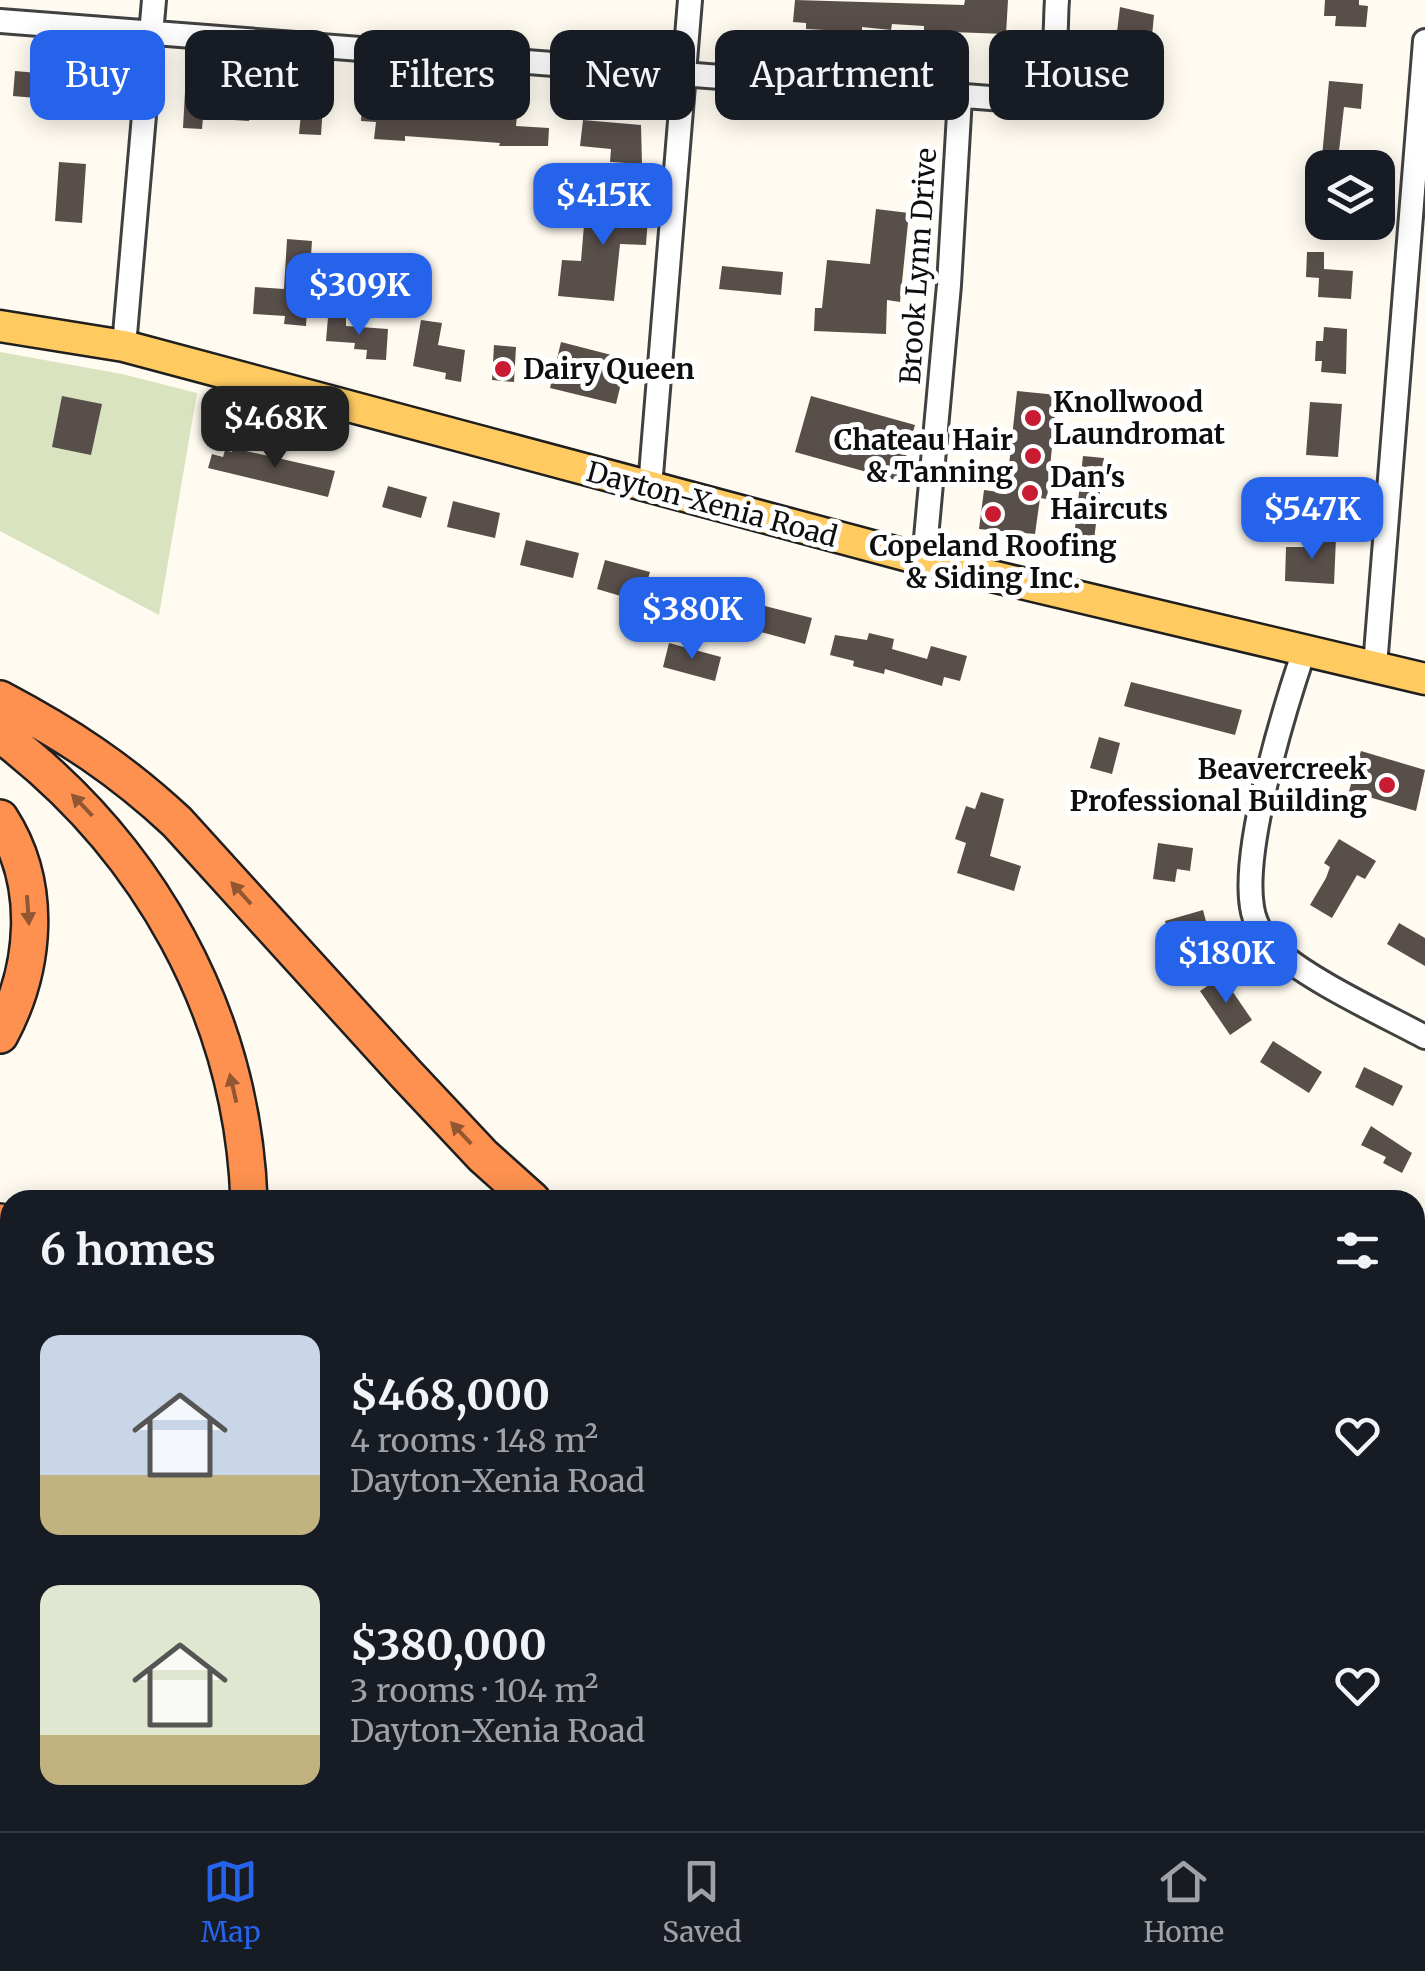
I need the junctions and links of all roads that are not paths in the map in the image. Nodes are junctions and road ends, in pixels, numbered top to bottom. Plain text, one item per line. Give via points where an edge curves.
1 (154, 0) edge
2 (690, 0) edge
3 (1057, 0) edge
4 (0, 21) edge
5 (124, 30) edge
6 (152, 30) edge
7 (688, 30) edge
8 (165, 33) edge
9 (1425, 42) edge
10 (550, 63) edge
11 (969, 96) edge
12 (144, 120) edge
13 (680, 120) edge
14 (959, 120) edge
15 (0, 326) edge
16 (124, 346) junction
17 (650, 487) junction
18 (924, 560) junction
19 (1304, 651) junction
20 (1375, 666) junction
21 (1425, 678) edge
22 (0, 699) edge
23 (0, 734) edge
24 (0, 818) edge
25 (0, 1035) edge
26 (1425, 1038) edge
27 (248, 1190) edge
28 (521, 1190) edge

1 - 6 street
2 - 7 street
3 - 11 street via 1052,70 1043,87 1024,99
4 - 5 street
8 - 10 street
9 - 20 street
12 - 16 street
13 - 17 street
14 - 18 street, Brook Lynn Drive
15 - 16 main road, Dayton-Xenia Road
16 - 17 main road, Dayton-Xenia Road
17 - 18 main road, Dayton-Xenia Road
18 - 19 main road, Dayton-Xenia Road
19 - 20 main road, Dayton-Xenia Road
19 - 26 street via 1256,835 1250,882 1256,923 1283,955
20 - 21 main road, Dayton-Xenia Road
28 -> 22 highway via 177,822 71,736
27 -> 23 highway via 222,1044 174,929 95,818
24 -> 25 highway via 18,855 30,913 24,977

